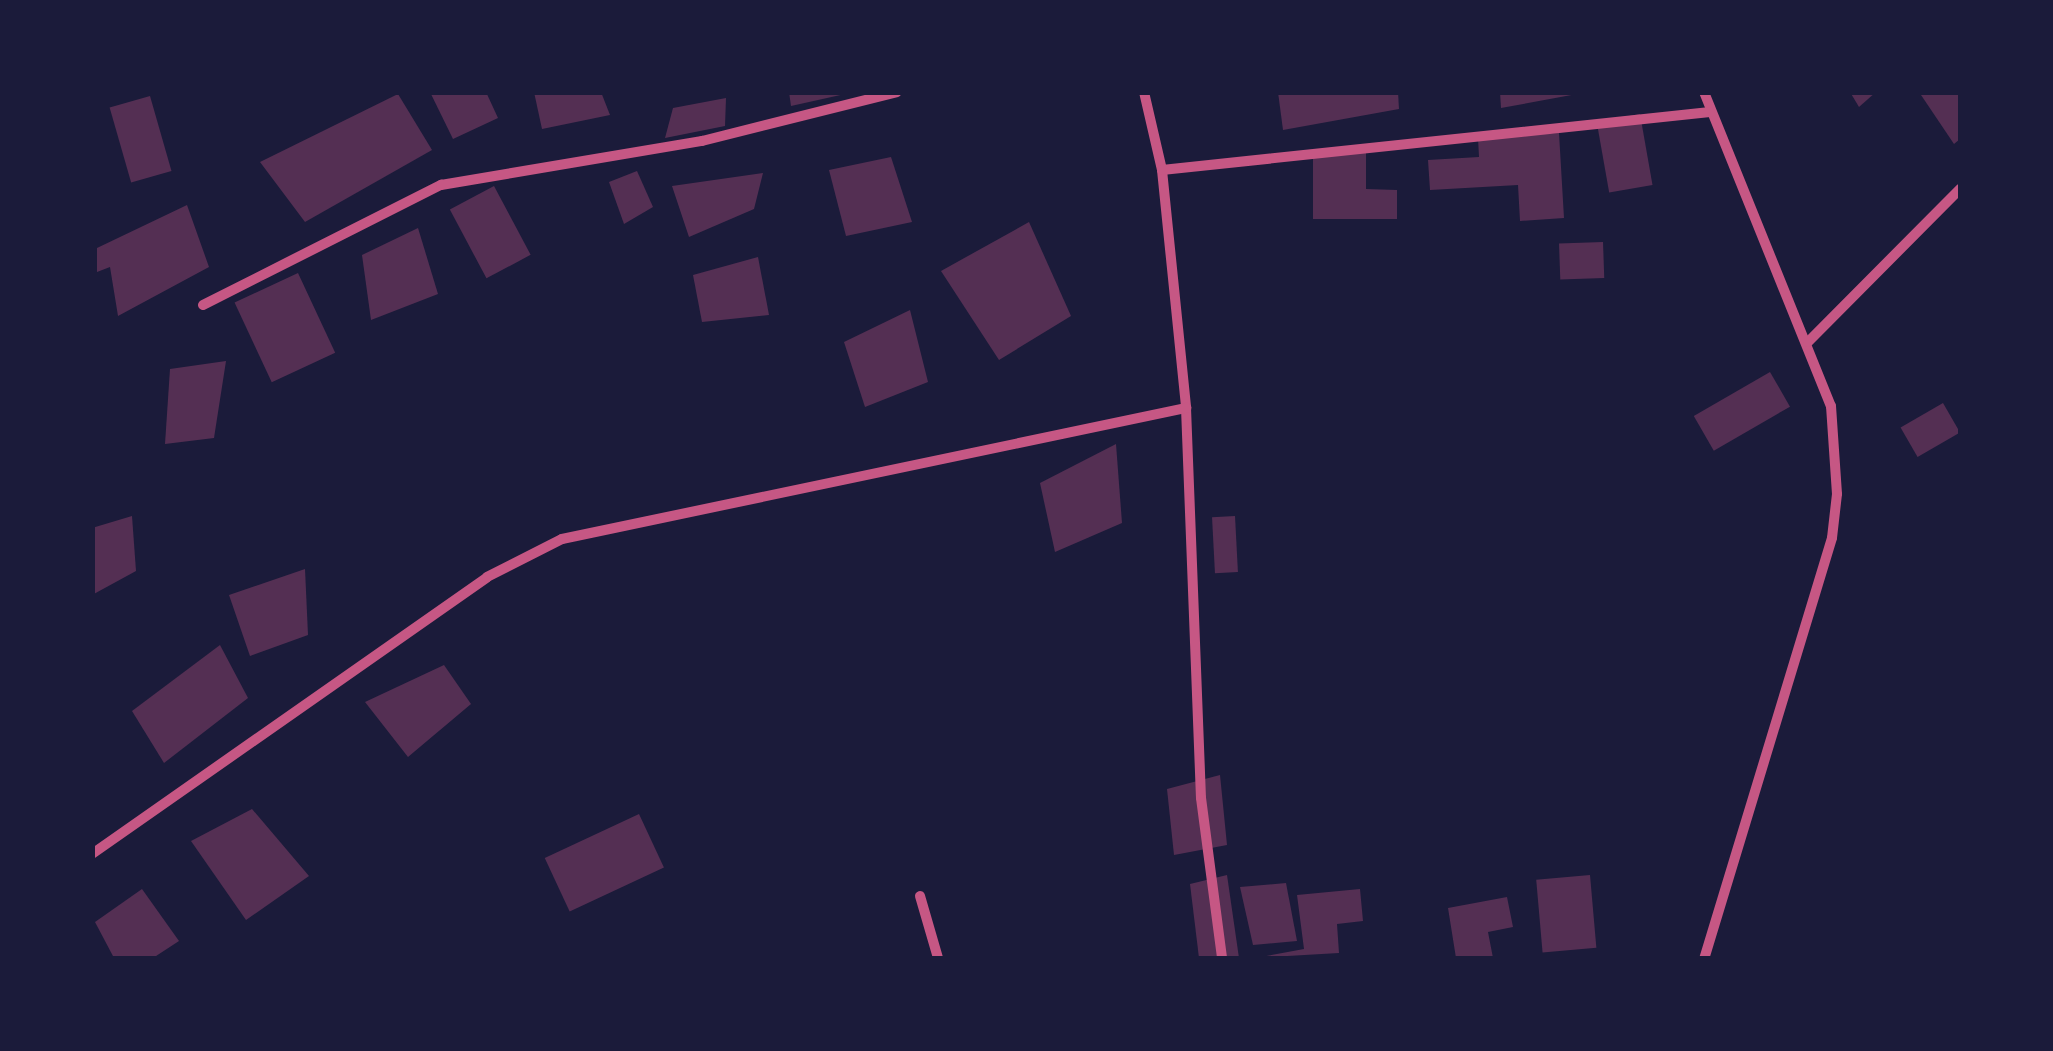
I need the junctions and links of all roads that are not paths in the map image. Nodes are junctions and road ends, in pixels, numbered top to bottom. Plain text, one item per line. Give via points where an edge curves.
1 (897, 92) edge
2 (1144, 92) edge
3 (1704, 92) edge
4 (1710, 112) junction
5 (1162, 170) junction
6 (1960, 188) edge
7 (203, 305) dead end
8 (1808, 342) junction
9 (1186, 408) junction
10 (92, 854) edge
11 (920, 896) dead end
12 (938, 958) edge
13 (1222, 958) edge
14 (1704, 958) edge

1 - 7 street via 702,141 441,185
2 - 5 street
3 - 4 street
4 - 5 street
4 - 8 street
5 - 9 street
6 - 8 street
8 - 14 street via 1831,406 1832,538
9 - 10 street via 562,538 487,577
9 - 13 street via 1201,798
11 - 12 street

